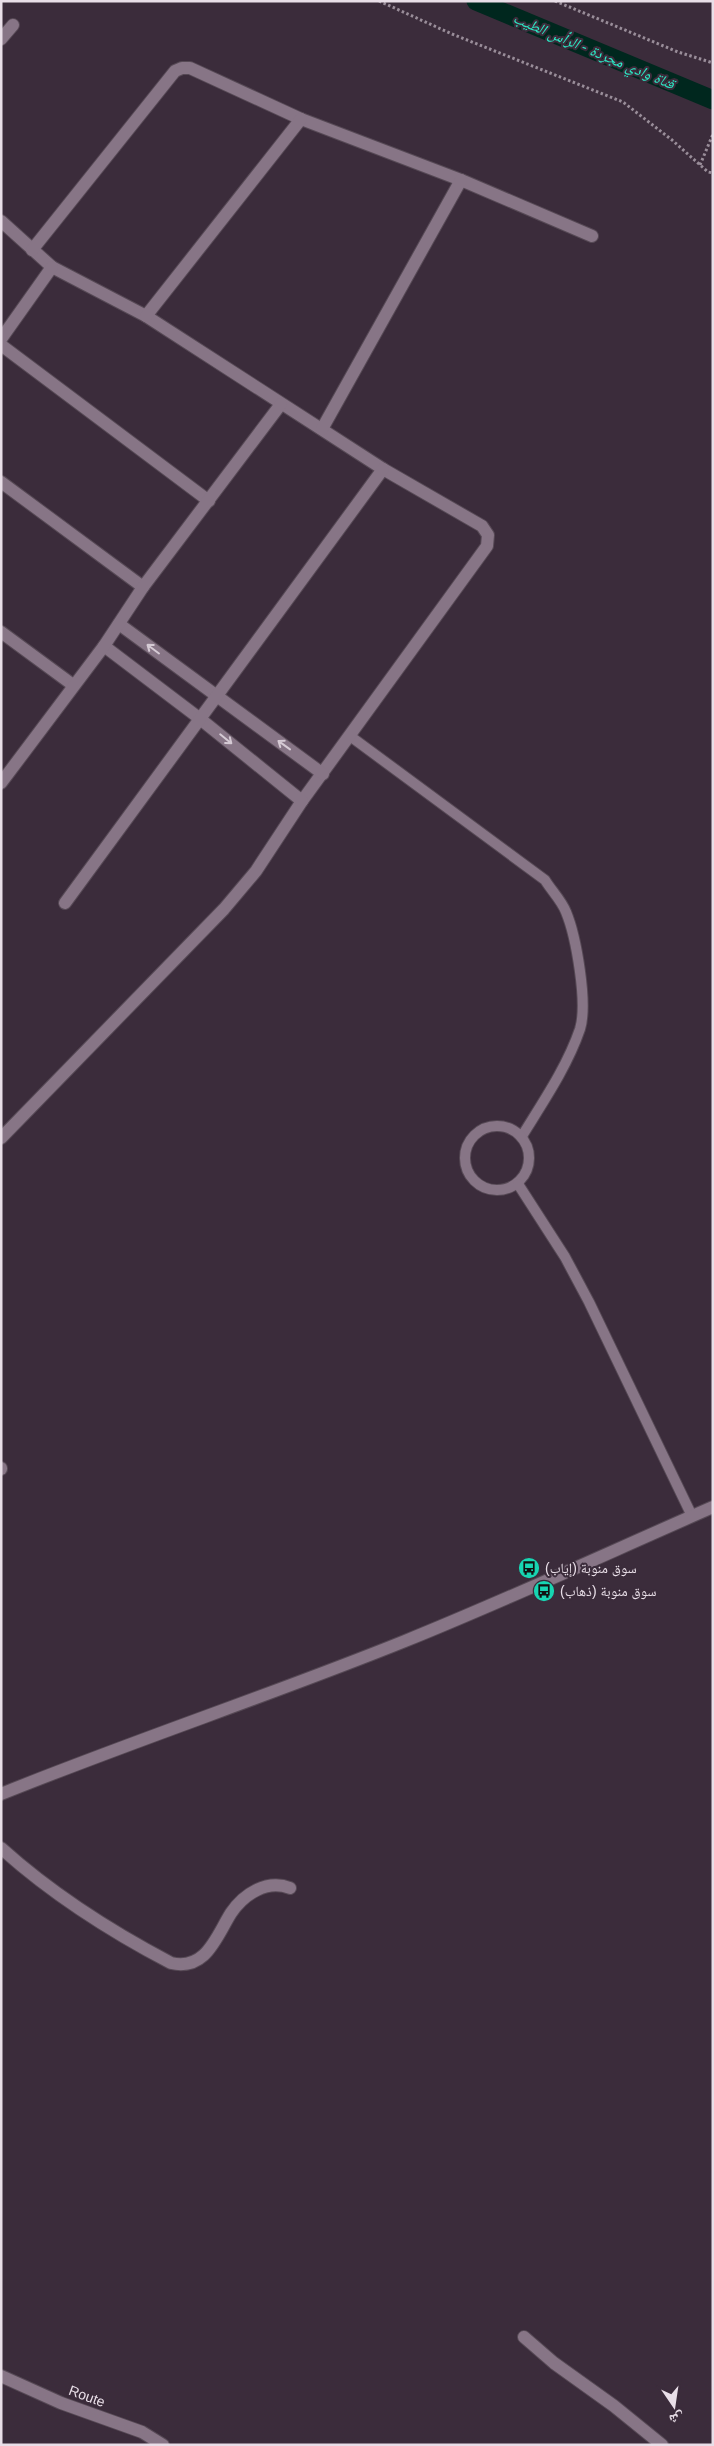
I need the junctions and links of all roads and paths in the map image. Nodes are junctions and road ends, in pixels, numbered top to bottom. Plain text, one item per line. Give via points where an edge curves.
1 (379, 1) edge
2 (555, 1) edge
3 (13, 25) dead end
4 (1, 39) edge
5 (713, 63) edge
6 (301, 119) junction
7 (713, 134) edge
8 (700, 165) junction
9 (713, 173) edge
10 (461, 180) junction
11 (1, 221) edge
12 (592, 236) dead end
13 (32, 250) junction
14 (52, 267) junction
15 (146, 316) junction
16 (1, 339) edge
17 (1, 345) edge
18 (281, 404) junction
19 (322, 429) junction
20 (383, 468) junction
21 (1, 482) edge
22 (209, 501) junction
23 (142, 587) junction
24 (119, 624) junction
25 (1, 632) edge
26 (104, 646) junction
27 (73, 685) junction
28 (216, 696) junction
29 (199, 718) junction
30 (350, 736) junction
31 (4, 774) edge
32 (323, 774) junction
33 (302, 800) junction
34 (65, 903) dead end
35 (522, 1136) junction
36 (1, 1138) edge
37 (518, 1184) junction
38 (713, 1507) edge
39 (692, 1516) junction
40 (1, 1794) edge
41 (1, 1848) edge
42 (290, 1888) dead end
43 (524, 2337) dead end
44 (1, 2376) edge
45 (163, 2445) edge
46 (662, 2445) edge

1 - 8 path via 452,34 623,102
2 - 5 path via 678,52
3 - 4 street
6 - 10 street
6 - 13 street via 190,68 182,68 175,72
6 - 15 street
7 - 8 path
8 - 9 path
10 - 12 street
10 - 19 street
11 - 13 street
13 - 14 street
14 - 15 street
14 - 16 street
15 - 18 street
17 - 22 street
18 - 19 street
18 - 22 street
19 - 20 street
20 - 28 street
20 - 30 street via 482,526 488,535 487,546
21 - 23 street
22 - 23 street
23 - 24 street
24 - 26 street
28 -> 24 street
25 - 27 street
26 - 27 street
26 - 29 street
27 - 31 street
28 - 29 street
32 -> 28 street
29 -> 33 street
29 - 34 street
30 - 32 street
30 - 35 lane via 545,880 566,911 582,992 580,1027 564,1066
32 - 33 street
33 - 36 street via 256,871 224,909
35 - 37 lane via 530,1155 525,1175
35 - 37 lane via 505,1125 484,1127 469,1140 464,1160 472,1179 489,1190 505,1190
37 - 39 lane via 565,1257 589,1302
38 - 39 street
39 - 40 street via 406,1641
41 - 42 street via 106,1927 171,1963 181,1965 190,1964 206,1954 232,1912 254,1892 272,1884
43 - 46 street via 554,2364
44 - 45 street, Route via 61,2403 142,2432

